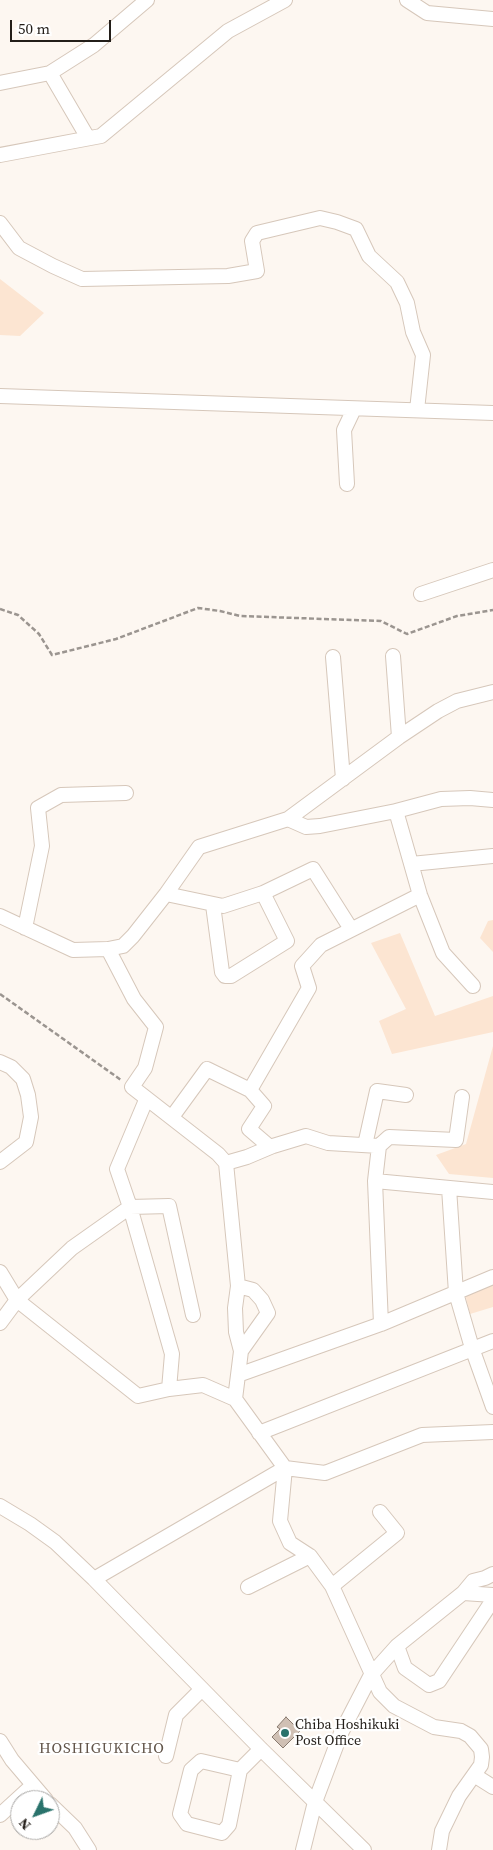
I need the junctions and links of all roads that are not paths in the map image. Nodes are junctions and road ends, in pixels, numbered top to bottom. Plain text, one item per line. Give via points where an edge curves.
1 (147, 0) edge
2 (285, 0) edge
3 (407, 0) edge
4 (493, 19) edge
5 (50, 73) junction
6 (0, 83) edge
7 (88, 138) junction
8 (0, 155) edge
9 (0, 223) edge
10 (0, 396) edge
11 (354, 409) junction
12 (417, 410) junction
13 (493, 413) edge
14 (347, 484) dead end
15 (493, 570) edge
16 (421, 594) dead end
17 (393, 656) dead end
18 (334, 657) dead end
19 (493, 692) edge
20 (399, 737) junction
21 (342, 779) junction
22 (126, 793) dead end
23 (493, 800) edge
24 (396, 810) junction
25 (288, 819) junction
26 (493, 856) edge
27 (411, 864) junction
28 (263, 893) junction
29 (166, 894) junction
30 (420, 895) junction
31 (213, 905) junction
32 (0, 916) edge
33 (26, 928) junction
34 (351, 929) junction
35 (108, 949) junction
36 (473, 986) dead end
37 (0, 1062) edge
38 (250, 1090) junction
39 (406, 1095) dead end
40 (462, 1097) dead end
41 (146, 1100) junction
42 (172, 1117) junction
43 (365, 1145) junction
44 (379, 1146) junction
45 (270, 1147) junction
46 (0, 1162) edge
47 (226, 1163) junction
48 (374, 1182) junction
49 (449, 1188) junction
50 (493, 1192) edge
51 (130, 1207) junction
52 (0, 1272) edge
53 (493, 1277) edge
54 (238, 1286) junction
55 (456, 1293) junction
56 (18, 1300) junction
57 (193, 1315) dead end
58 (0, 1323) edge
59 (381, 1324) junction
60 (493, 1341) edge
61 (472, 1348) junction
62 (240, 1351) junction
63 (238, 1375) junction
64 (169, 1389) junction
65 (235, 1399) junction
66 (493, 1407) edge
67 (493, 1432) edge
68 (259, 1434) junction
69 (284, 1468) junction
70 (0, 1506) edge
71 (380, 1512) dead end
72 (310, 1556) junction
73 (493, 1574) edge
74 (94, 1579) junction
75 (332, 1586) junction
76 (248, 1587) dead end
77 (463, 1592) junction
78 (493, 1595) edge
79 (493, 1600) edge
80 (397, 1646) junction
81 (372, 1675) junction
82 (202, 1689) junction
83 (0, 1741) edge
84 (261, 1749) junction
85 (166, 1756) dead end
86 (240, 1770) junction
87 (474, 1775) junction
88 (33, 1785) junction
89 (493, 1787) edge
90 (37, 1790) edge
91 (315, 1802) junction
92 (60, 1814) edge
93 (0, 1815) edge
94 (89, 1850) edge
95 (303, 1850) edge
96 (364, 1850) edge
97 (439, 1850) edge

1 - 5 street via 94,45
2 - 7 street via 228,31 100,136
3 - 4 street via 427,13
5 - 6 street
5 - 7 street
7 - 8 street
9 - 12 street via 19,248 82,279 228,276 257,271 252,241 257,233 320,218 356,229 369,256 397,282 407,303 413,332 423,355
10 - 11 street
11 - 12 street
11 - 14 street via 344,430
12 - 13 street
15 - 16 street
17 - 20 street
18 - 21 street
19 - 20 street via 457,701
20 - 21 street
21 - 25 street
22 - 33 street via 61,795 38,808 42,846
23 - 24 street via 441,799
24 - 25 street via 320,826 306,827
24 - 27 street
25 - 29 street via 199,847
26 - 27 street
27 - 30 street
28 - 31 street via 224,906
28 - 31 street via 287,941 231,976 222,972
28 - 34 street via 314,869
29 - 31 street
29 - 35 street via 123,946
30 - 34 street
30 - 36 street via 444,953
32 - 33 street
33 - 35 street via 73,950
34 - 38 street via 321,945 302,966 309,988
35 - 41 street via 134,999 156,1027 146,1068 132,1087
37 - 46 street via 11,1067 22,1079 31,1117 26,1142
38 - 42 street via 207,1069
38 - 45 street via 264,1106 249,1129
39 - 43 street via 377,1092
40 - 44 street via 456,1140 389,1137
41 - 42 street
41 - 51 street via 117,1169
42 - 47 street
43 - 44 street
43 - 45 street via 328,1143 306,1136
44 - 48 street
45 - 47 street
47 - 54 street
48 - 49 street
48 - 59 street
49 - 50 street
49 - 55 street
51 - 56 street via 72,1248
51 - 57 street via 169,1206
51 - 64 street via 172,1354
52 - 56 street
53 - 55 street
54 - 62 street via 234,1308
54 - 62 street via 253,1290 268,1313
55 - 59 street
55 - 61 street
56 - 58 street
56 - 64 street via 138,1396
59 - 63 street
60 - 61 street
61 - 66 street
61 - 68 street
62 - 63 street
63 - 65 street
64 - 65 street via 203,1385
65 - 68 street
67 - 69 street via 422,1435 325,1473
68 - 69 street
69 - 72 street via 280,1521 290,1543
69 - 74 street
70 - 74 street via 55,1542
71 - 75 street via 397,1533
72 - 75 street
72 - 76 street
73 - 77 street via 473,1581
74 - 82 street
75 - 81 street
77 - 78 street
77 - 80 street
79 - 80 street via 439,1681 429,1685 405,1668
80 - 81 street
81 - 87 street via 380,1692 394,1706 434,1728 462,1731 470,1736 481,1748 482,1757
81 - 91 street via 342,1733
82 - 84 street
82 - 85 street via 176,1715
83 - 88 street
84 - 86 street
84 - 91 street
86 - 86 street via 229,1825 222,1833 187,1824 180,1814 192,1770 201,1761
87 - 89 street
87 - 97 street via 459,1796 442,1831
88 - 90 street
88 - 93 street
91 - 95 street
91 - 96 street
92 - 94 street via 75,1828

